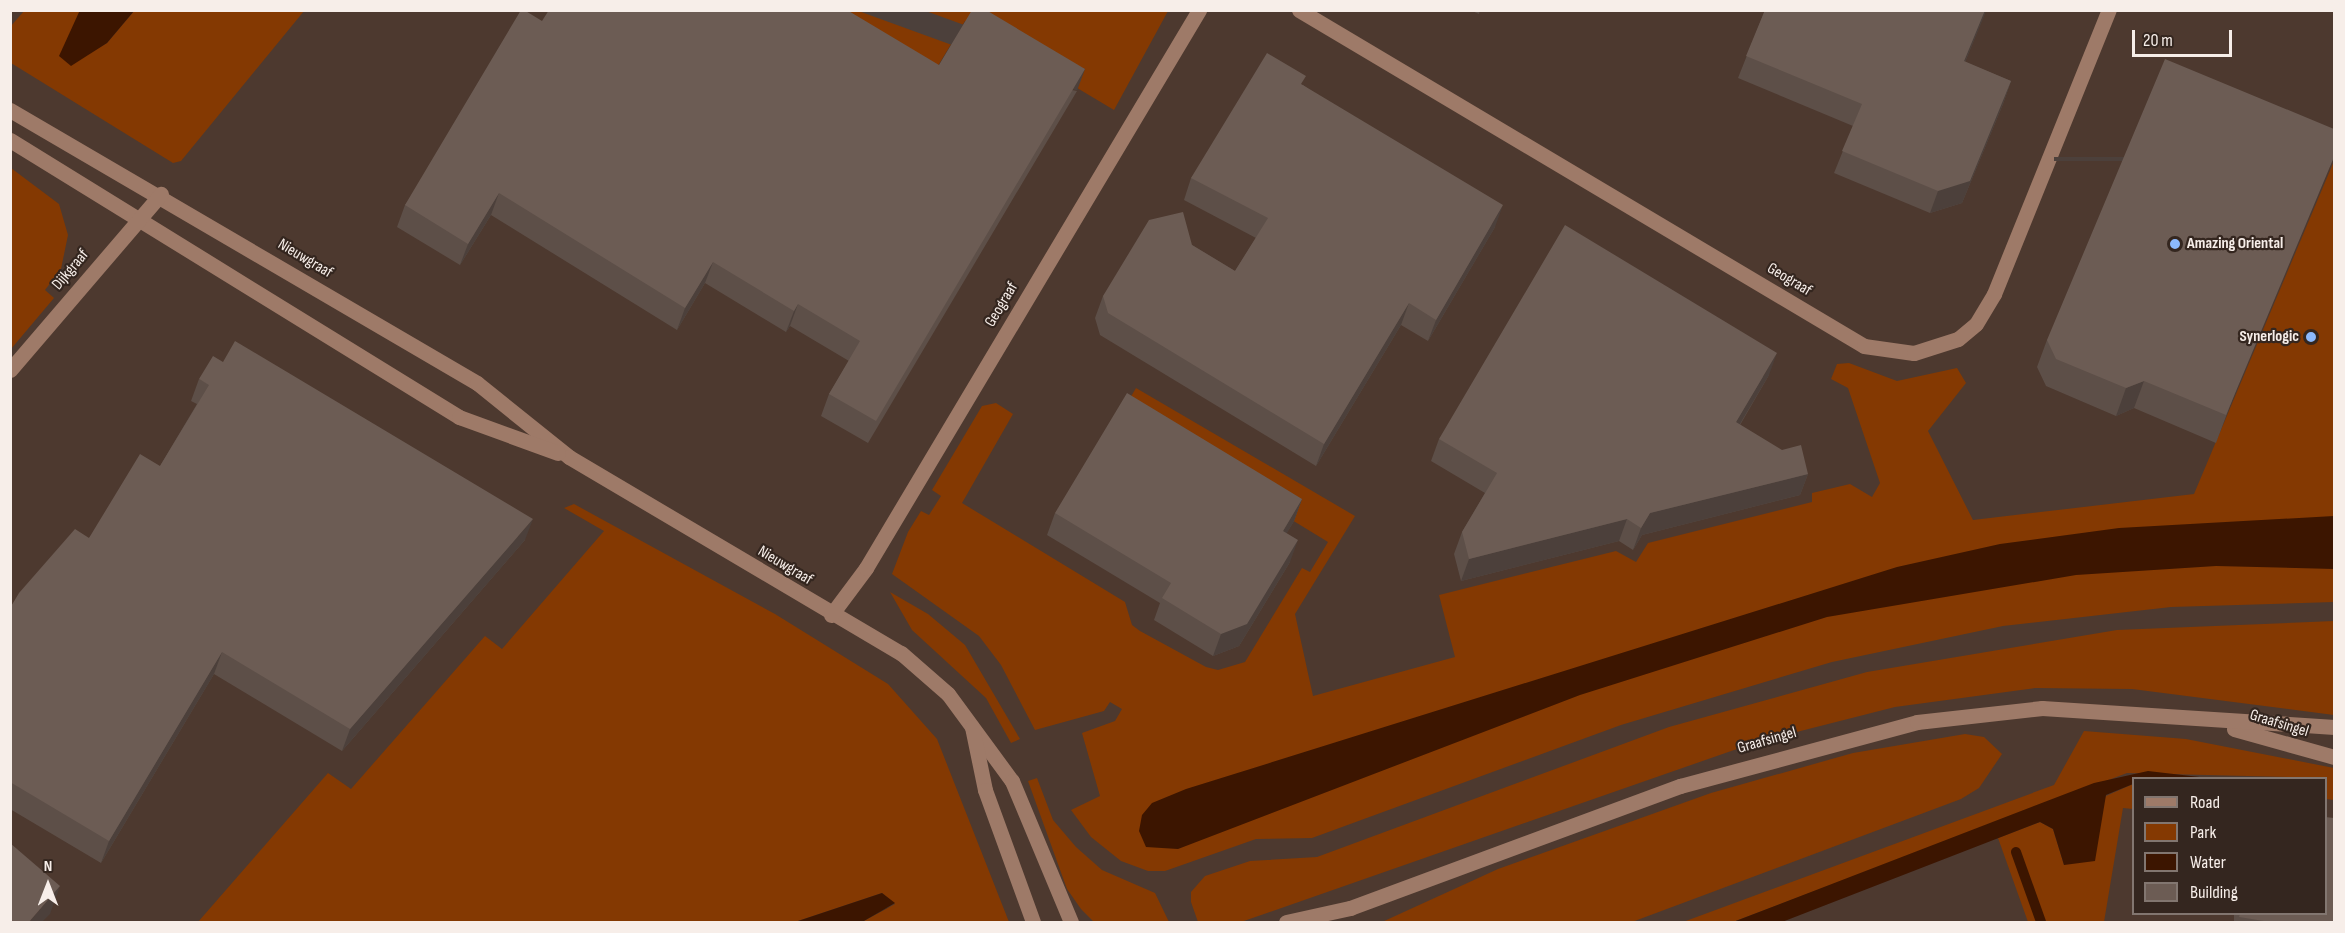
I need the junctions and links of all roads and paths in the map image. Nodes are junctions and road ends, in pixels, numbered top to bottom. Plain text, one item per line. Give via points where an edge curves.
1 (1199, 10) edge
2 (1299, 10) edge
3 (2109, 10) edge
4 (10, 110) edge
5 (10, 140) edge
6 (161, 194) junction
7 (136, 221) junction
8 (10, 370) edge
9 (569, 457) junction
10 (831, 615) junction
11 (970, 721) junction
12 (2214, 723) junction
13 (2334, 727) edge
14 (2334, 757) edge
15 (1350, 909) junction
16 (1033, 922) edge
17 (1071, 922) edge
18 (1286, 922) edge
19 (1331, 922) edge

1 - 10 street, Geograaf via 866,568
2 - 3 street, Geograaf via 1864,346 1914,353 1958,339 1988,304
4 - 6 street, Nieuwgraaf
5 - 7 street, Nieuwgraaf
6 - 7 street, Dijkgraaf
6 - 9 street, Nieuwgraaf via 477,383
7 - 8 street, Dijkgraaf
7 - 9 street, Nieuwgraaf via 459,417
9 - 10 street, Nieuwgraaf
10 - 11 street, Nieuwgraaf via 901,653
11 - 16 street via 985,790
11 - 17 street, Nieuwgraaf via 1012,781
12 - 13 street, Graafsingel
12 - 14 street, Graafsingel
12 - 15 street, Graafsingel via 2128,711 2042,708 1917,722 1680,786
15 - 18 street, Graafsingel
15 - 19 street, Graafsingel

